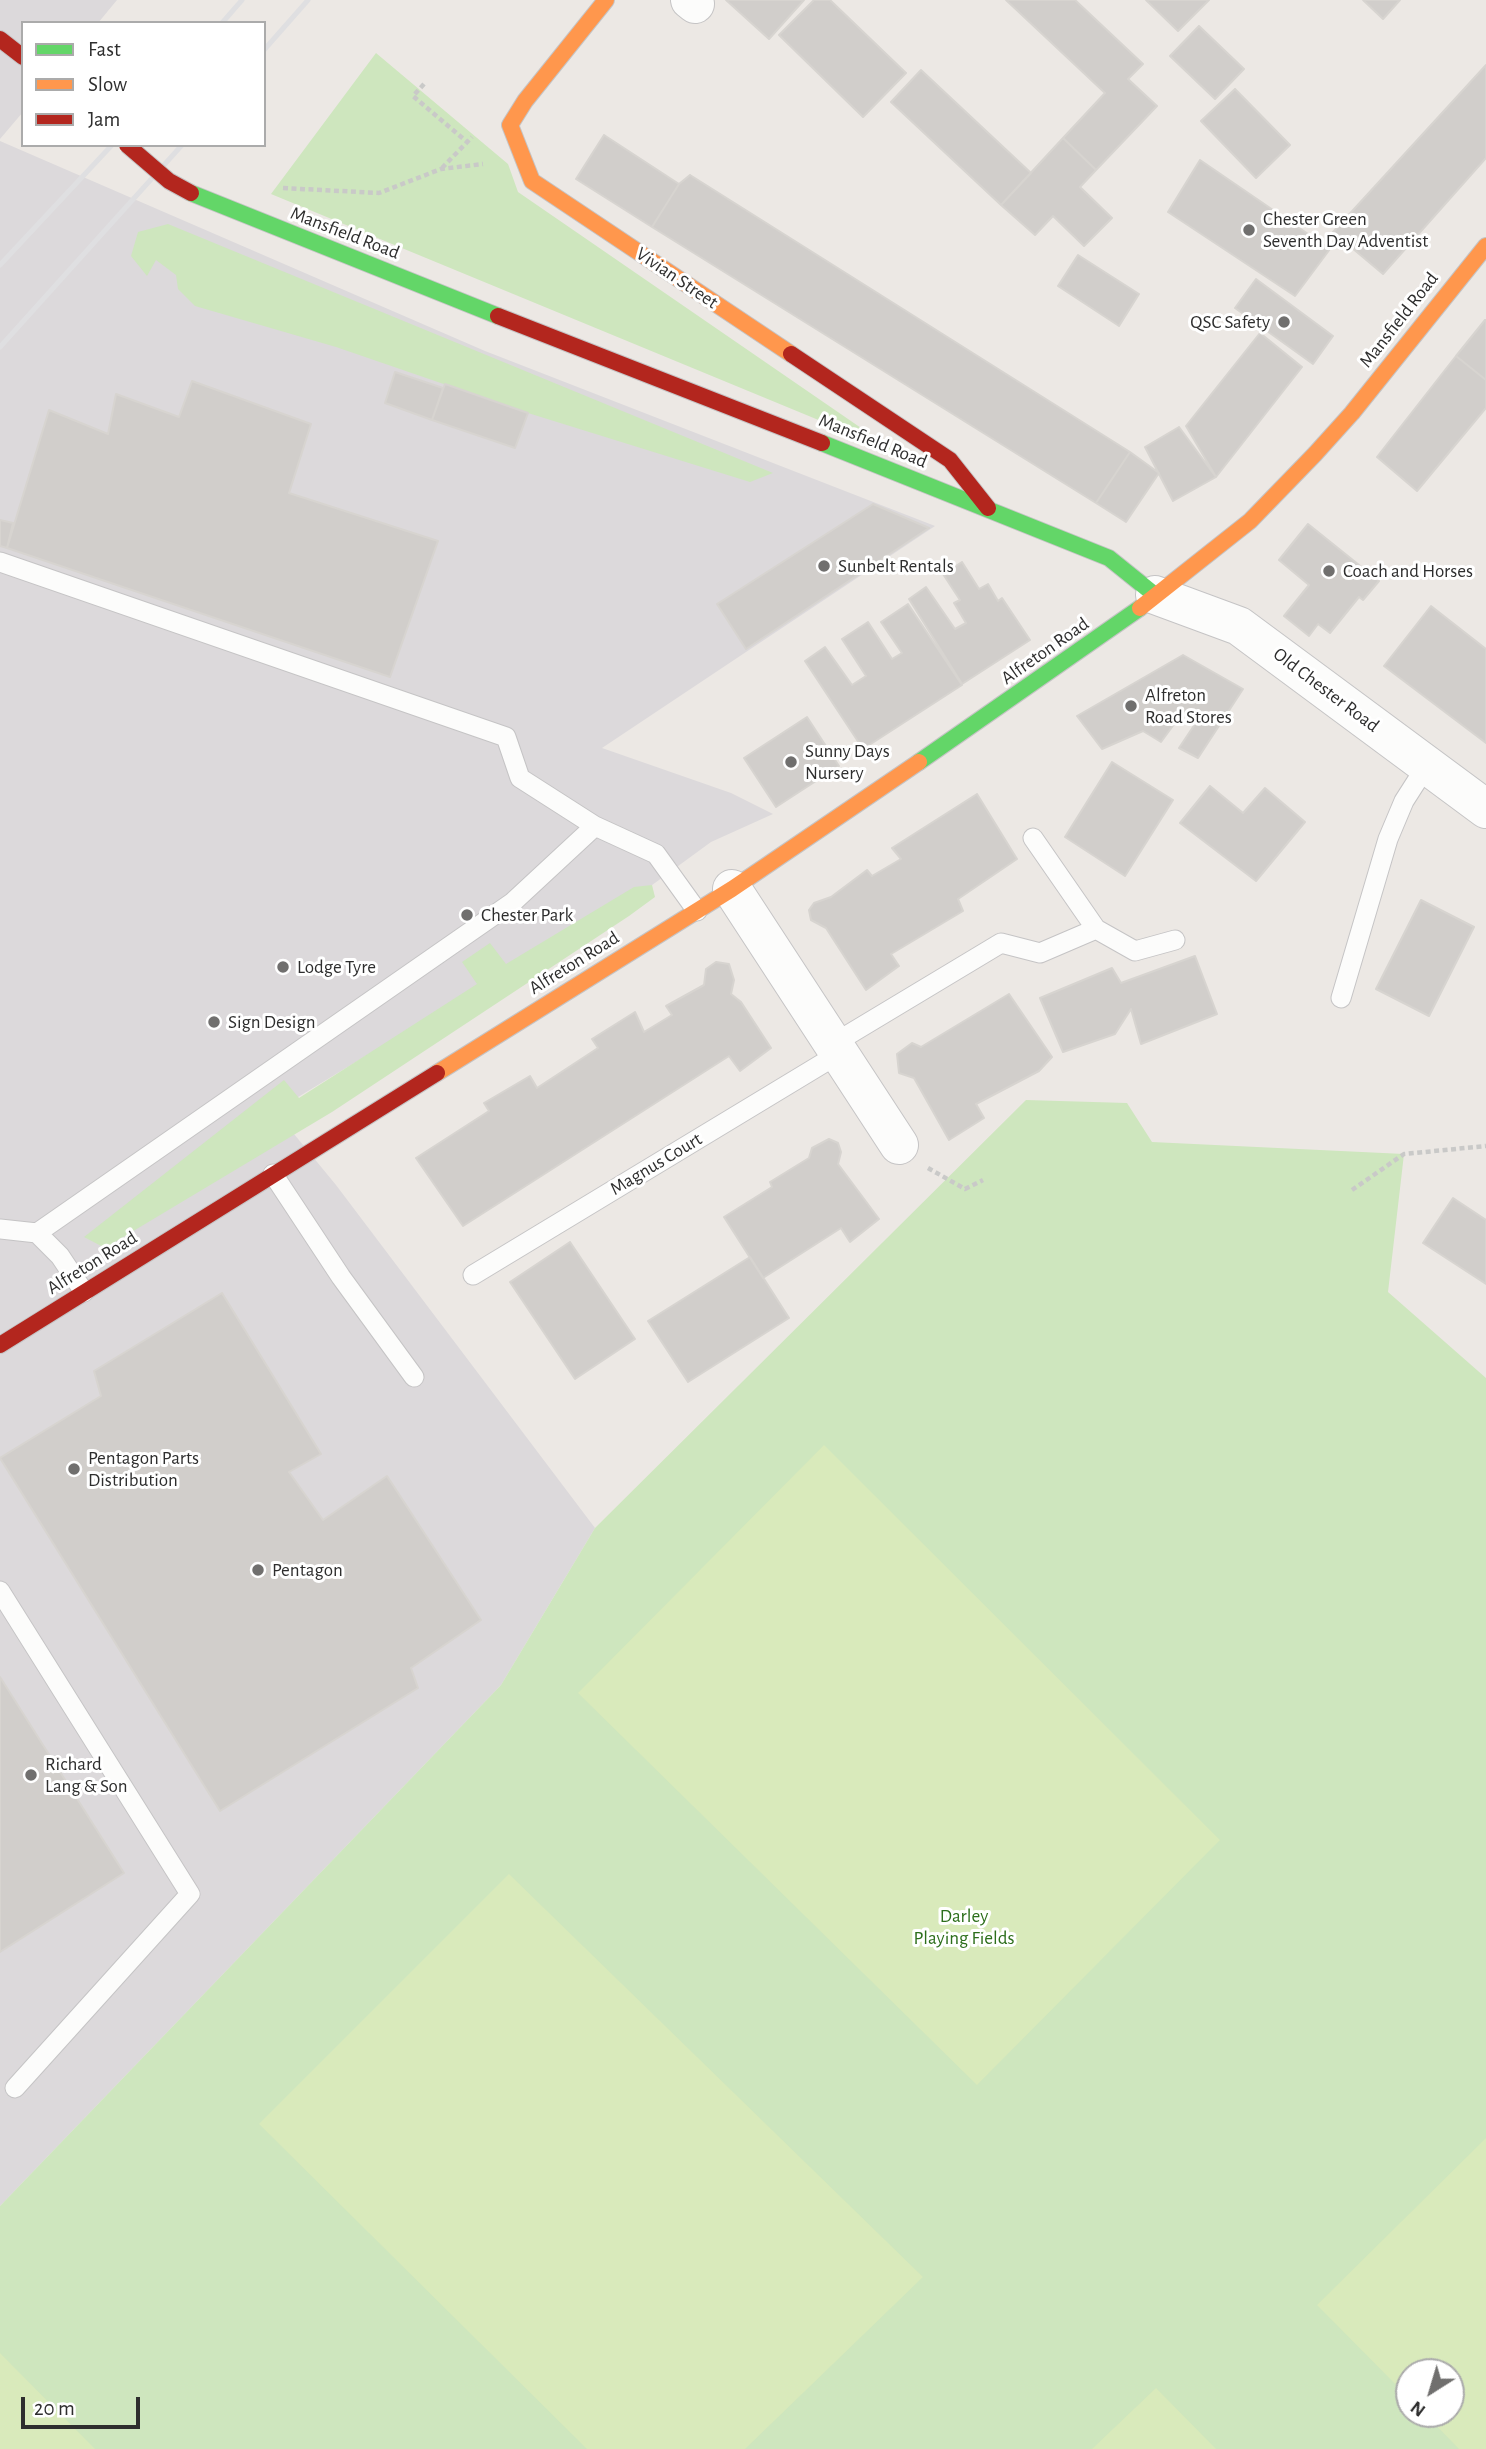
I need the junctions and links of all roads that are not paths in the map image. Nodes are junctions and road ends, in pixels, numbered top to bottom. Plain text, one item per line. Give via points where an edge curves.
1 (606, 0) edge
2 (0, 39) edge
3 (21, 55) edge
4 (129, 147) edge
5 (1480, 266) edge
6 (990, 510) junction
7 (0, 562) edge
8 (1155, 595) junction
9 (1427, 765) junction
10 (1486, 808) edge
11 (596, 826) junction
12 (1033, 838) dead end
13 (732, 889) junction
14 (697, 911) junction
15 (1096, 929) junction
16 (1175, 940) dead end
17 (1341, 998) dead end
18 (836, 1049) junction
19 (899, 1145) road end
20 (273, 1174) junction
21 (0, 1229) edge
22 (37, 1233) junction
23 (473, 1275) dead end
24 (84, 1292) junction
25 (0, 1345) edge
26 (414, 1377) dead end
27 (0, 1591) edge
28 (15, 2088) dead end

1 - 6 street, Vivian Street via 510,125 532,181 950,460
2 - 3 street
4 - 6 street, Mansfield Road, bridge via 169,181 247,218
5 - 8 street, Mansfield Road via 1250,521
6 - 8 street, Mansfield Road via 1109,558
7 - 11 lane via 506,737 520,778
8 - 9 street, Old Chester Road via 1240,626
8 - 13 street, Alfreton Road via 941,750
9 - 10 street, Old Chester Road
9 - 17 lane via 1404,801 1388,839
11 - 14 lane via 656,854
11 - 22 lane via 513,902
12 - 15 lane
13 - 14 street, Alfreton Road
13 - 18 street
14 - 20 street, Alfreton Road
15 - 16 lane via 1135,951
15 - 18 lane, Magnus Court via 1040,953 1002,943
18 - 19 street
18 - 23 lane, Magnus Court
20 - 24 street, Alfreton Road
20 - 26 lane
21 - 22 lane
22 - 24 lane via 60,1256
24 - 25 street, Alfreton Road
27 - 28 lane via 190,1894

